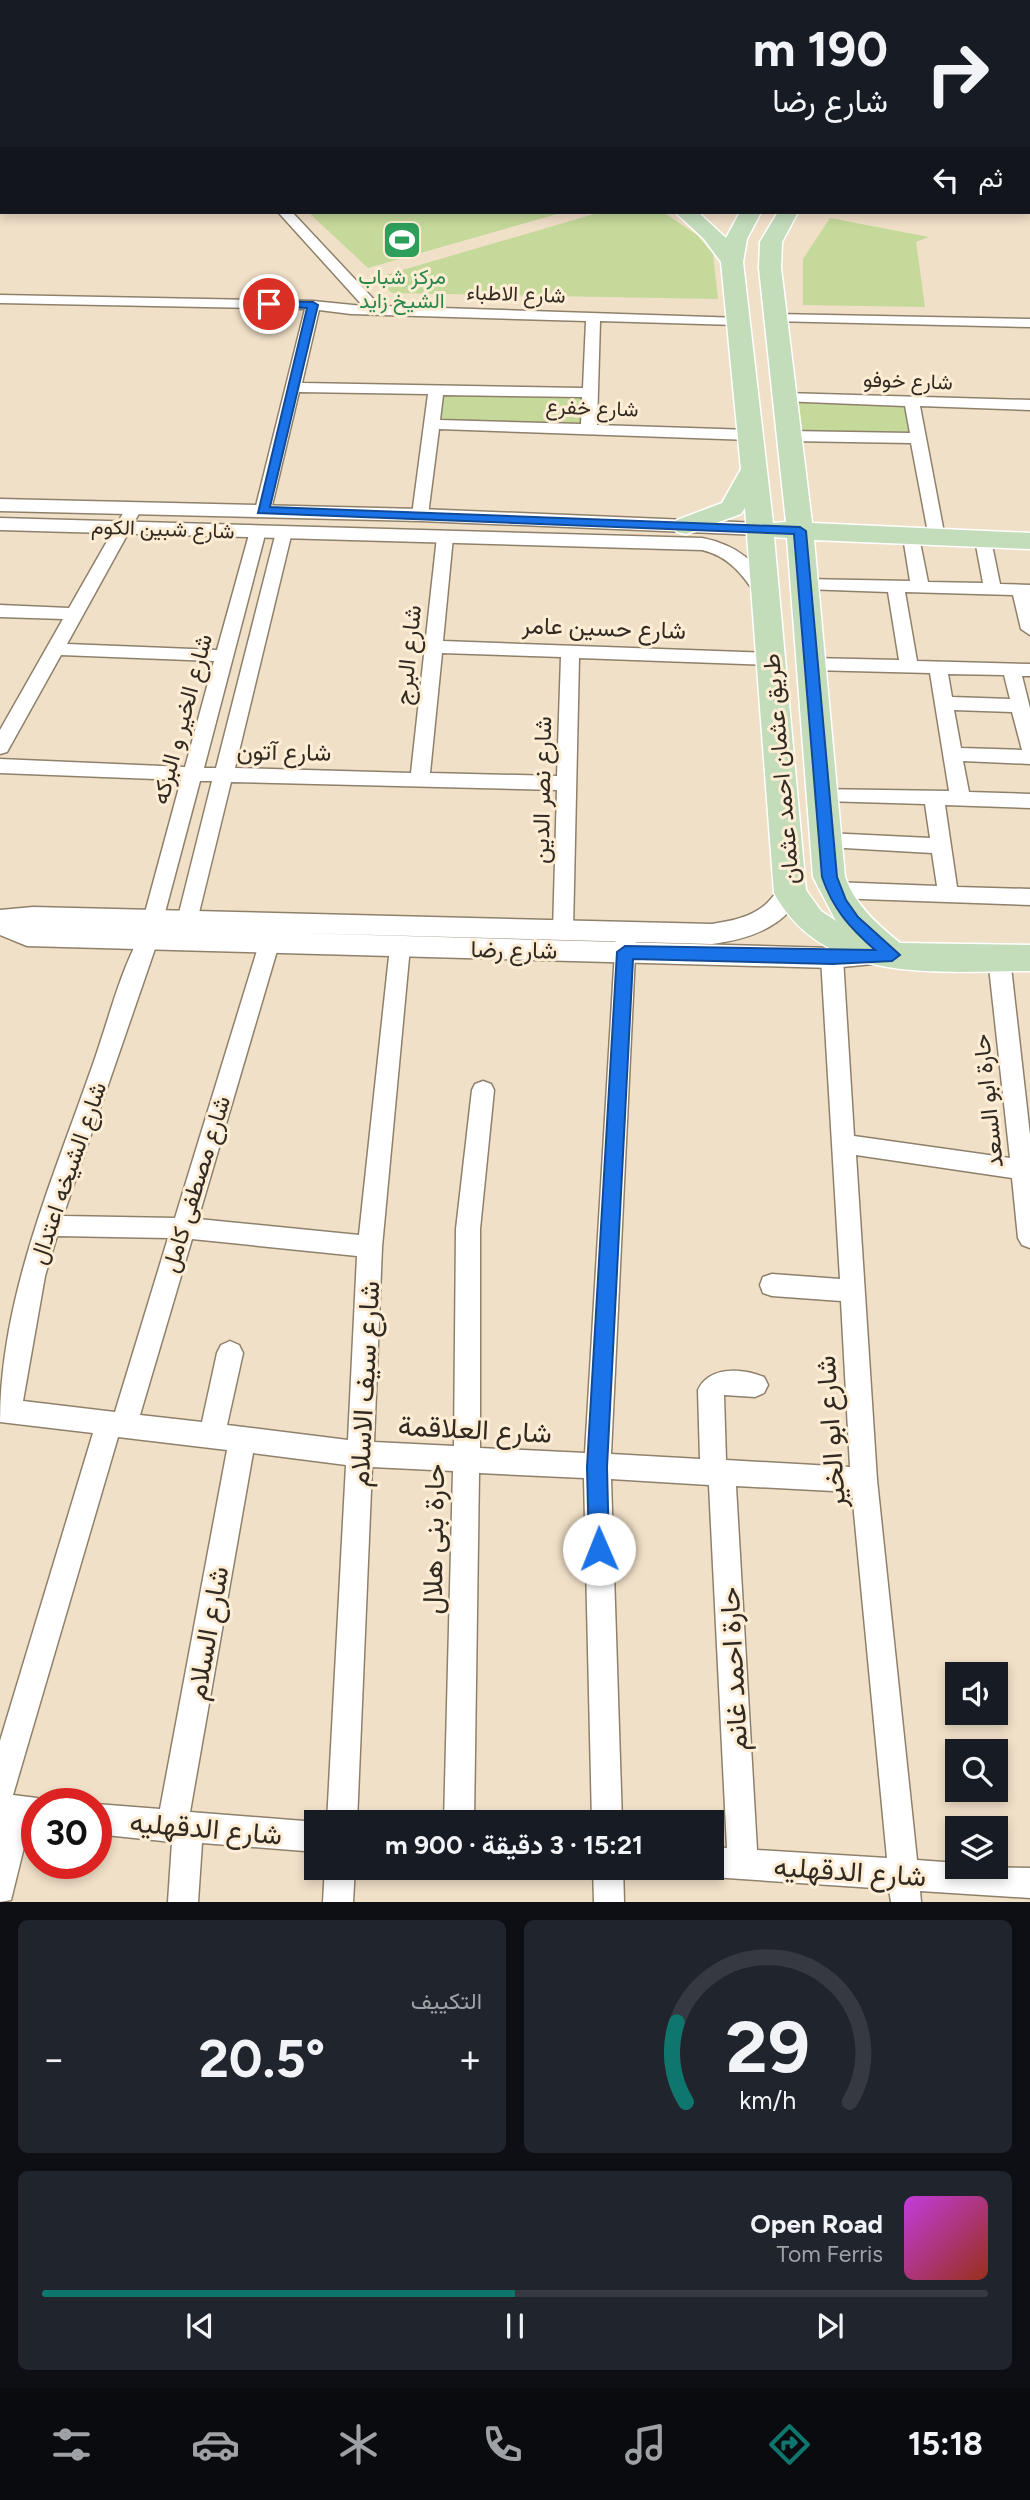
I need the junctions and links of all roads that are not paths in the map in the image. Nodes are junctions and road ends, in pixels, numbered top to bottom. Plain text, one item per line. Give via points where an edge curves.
1 (287, 214) edge
2 (687, 214) edge
3 (746, 214) edge
4 (747, 214) edge
5 (787, 214) edge
6 (732, 262) junction
7 (771, 279) junction
8 (0, 283) edge
9 (6, 299) edge
10 (313, 305) junction
11 (375, 310) junction
12 (593, 317) junction
13 (776, 318) junction
14 (736, 321) junction
15 (1030, 323) edge
16 (740, 362) junction
17 (781, 363) junction
18 (293, 387) junction
19 (436, 390) junction
20 (590, 393) junction
21 (785, 398) junction
22 (912, 403) junction
23 (1030, 405) edge
24 (432, 424) junction
25 (589, 429) junction
26 (751, 435) junction
27 (789, 436) junction
28 (919, 438) junction
29 (754, 469) junction
30 (795, 485) junction
31 (0, 505) edge
32 (134, 508) junction
33 (420, 515) junction
34 (260, 521) junction
35 (0, 524) edge
36 (686, 526) junction
37 (122, 527) junction
38 (760, 529) junction
39 (284, 532) junction
40 (445, 537) junction
41 (800, 537) junction
42 (915, 537) junction
43 (983, 540) junction
44 (1030, 541) edge
45 (763, 557) junction
46 (804, 584) junction
47 (896, 587) junction
48 (919, 588) junction
49 (993, 590) junction
50 (1025, 591) edge
51 (766, 593) junction
52 (0, 611) edge
53 (74, 614) junction
54 (1030, 629) edge
55 (434, 647) junction
56 (55, 649) junction
57 (570, 651) junction
58 (224, 656) junction
59 (771, 660) junction
60 (811, 664) junction
61 (909, 667) junction
62 (938, 667) junction
63 (1021, 670) edge
64 (944, 703) junction
65 (1020, 706) junction
66 (1030, 745) edge
67 (0, 747) edge
68 (953, 754) junction
69 (1030, 757) edge
70 (0, 766) edge
71 (193, 774) junction
72 (225, 775) junction
73 (420, 779) junction
74 (566, 783) junction
75 (823, 794) junction
76 (934, 797) junction
77 (960, 798) junction
78 (1030, 801) edge
79 (827, 840) junction
80 (941, 846) junction
81 (948, 894) junction
82 (836, 896) junction
83 (1030, 897) edge
84 (796, 903) junction
85 (187, 921) junction
86 (1, 924) edge
87 (150, 930) junction
88 (563, 931) junction
89 (626, 942) junction
90 (269, 944) junction
91 (400, 947) junction
92 (892, 955) junction
93 (832, 957) junction
94 (1014, 958) edge
95 (483, 1090) dead end
96 (844, 1144) junction
97 (1023, 1170) junction
98 (48, 1226) junction
99 (183, 1228) junction
100 (1030, 1238) edge
101 (370, 1247) junction
102 (772, 1285) dead end
103 (853, 1292) junction
104 (230, 1353) dead end
105 (755, 1385) dead end
106 (4, 1410) edge
107 (116, 1424) junction
108 (212, 1436) junction
109 (242, 1439) junction
110 (362, 1454) junction
111 (466, 1460) junction
112 (597, 1467) junction
113 (717, 1473) junction
114 (864, 1480) junction
115 (14, 1806) edge
116 (343, 1810) edge
117 (459, 1810) edge
118 (607, 1810) edge
119 (112, 1821) edge
120 (180, 1827) junction
121 (304, 1836) edge
122 (724, 1863) edge
123 (743, 1864) junction
124 (339, 1880) edge
125 (608, 1880) edge
126 (1030, 1883) edge
127 (905, 1888) edge
128 (0, 1889) edge
129 (183, 1902) edge
130 (338, 1902) edge
131 (609, 1902) edge

1 - 11 street
2 - 6 main road via 712,234
3 - 6 main road, طريق عثمان احمد عثمان
4 - 7 main road via 758,230 756,258
5 - 7 main road, طريق عثمان احمد عثمان via 771,242
6 - 14 main road, طريق عثمان احمد عثمان
7 - 13 main road, طريق عثمان احمد عثمان
8 - 9 street
9 - 10 street, شارع الاطباء
10 - 11 street, شارع الاطباء
10 - 18 street, شارع الخير و البركه
11 - 12 street, شارع الاطباء
12 - 14 street, شارع الاطباء
12 - 20 street
13 - 15 street
13 - 17 main road, طريق عثمان احمد عثمان
14 - 16 main road, طريق عثمان احمد عثمان
16 - 17 main road
16 - 26 main road, طريق عثمان احمد عثمان
17 - 21 main road, طريق عثمان احمد عثمان
18 - 19 street
18 - 34 street, شارع الخير و البركه
19 - 20 street
19 - 24 street
20 - 25 street
21 - 22 street, شارع خوفو
21 - 27 main road, طريق عثمان احمد عثمان
22 - 23 street, شارع خوفو
22 - 28 street
24 - 25 street, شارع خفرع
24 - 33 street
25 - 26 street, شارع خفرع
26 - 29 main road, طريق عثمان احمد عثمان
27 - 28 street
27 - 30 main road, طريق عثمان احمد عثمان
28 - 42 street
29 - 36 main road via 732,508
29 - 38 main road, طريق عثمان احمد عثمان
30 - 41 main road, طريق عثمان احمد عثمان
30 - 42 main road via 822,513 838,521
31 - 32 street, شارع شبين الكوم
32 - 34 street, شارع شبين الكوم
32 - 37 street
33 - 34 street, شارع شبين الكوم
33 - 36 street, شارع شبين الكوم
34 - 37 street, شارع شبين الكوم
34 - 39 street, شارع شبين الكوم
34 - 58 street, شارع الخير و البركه
35 - 37 street, شارع شبين الكوم
36 - 38 street, شارع شبين الكوم
37 - 53 street
38 - 41 main road
38 - 45 main road, طريق عثمان احمد عثمان
39 - 40 street, شارع شبين الكوم
39 - 72 street
40 - 51 street, شارع شبين الكوم via 716,546 740,557
40 - 55 street, شارع البرج
41 - 42 main road
41 - 45 main road
41 - 46 main road, طريق عثمان احمد عثمان
42 - 43 main road
42 - 48 street
43 - 44 main road
43 - 49 street
45 - 51 main road, طريق عثمان احمد عثمان
46 - 47 street
46 - 60 main road, طريق عثمان احمد عثمان
47 - 48 street
47 - 61 street
48 - 49 street
49 - 50 street
50 - 54 street
51 - 59 main road, طريق عثمان احمد عثمان
52 - 53 street
53 - 56 street
55 - 57 street, شارع حسين عامر
55 - 73 street, شارع البرج
56 - 58 street
56 - 67 street
57 - 59 street, شارع حسين عامر
57 - 74 street, شارع نصر الدين
58 - 71 street, شارع الخير و البركه
59 - 84 main road, طريق عثمان احمد عثمان
60 - 61 street
60 - 75 main road, طريق عثمان احمد عثمان
61 - 62 street
62 - 63 street
62 - 64 street
63 - 65 street
64 - 65 street
64 - 68 street
65 - 66 street
68 - 69 street
68 - 77 street
70 - 71 street, شارع آتون
71 - 72 street, شارع آتون
71 - 87 street, شارع الخير و البركه
72 - 73 street, شارع آتون
72 - 85 street
73 - 74 street, شارع آتون
74 - 88 street, شارع نصر الدين
75 - 76 street
75 - 79 main road, طريق عثمان احمد عثمان
76 - 77 street
76 - 80 street
77 - 78 street
79 - 80 street
79 - 82 main road, طريق عثمان احمد عثمان
80 - 81 street
81 - 82 street
81 - 83 street
82 - 84 main road via 824,913
82 - 92 main road via 852,921
84 - 89 street, شارع رضا via 738,931
84 - 92 main road, طريق عثمان احمد عثمان via 817,929 838,941
85 - 87 street, شارع رضا
85 - 88 street, شارع رضا
86 - 87 street, شارع رضا via 27,936
87 - 90 street, شارع رضا
87 - 98 street, شارع الشيخه اعتدال
88 - 89 street, شارع رضا
89 - 91 street, شارع رضا
89 - 93 street, شارع رضا
89 - 112 street
90 - 91 street, شارع رضا
90 - 99 street, شارع مصطفى كامل
91 - 101 street, شارع سيف الاسلام
92 - 93 street, شارع رضا
92 - 94 main road, شارع رضا
93 - 96 street, شارع ابو الخير
94 - 97 street, حارة ابو السعد
95 - 111 street, حارة بنى هلال via 468,1229
96 - 97 street
96 - 103 street, شارع ابو الخير
97 - 100 street, حارة ابو السعد
98 - 99 street
98 - 106 street, شارع الشيخه اعتدال
99 - 101 street
99 - 107 street, شارع مصطفى كامل
101 - 110 street, شارع سيف الاسلام
102 - 103 street
103 - 114 street, شارع ابو الخير
104 - 108 street
105 - 113 street, حارة احمد غانم via 719,1383 713,1387
106 - 107 street, شارع العلاقمة
107 - 108 street, شارع العلاقمة
107 - 115 street, شارع مصطفى كامل
108 - 109 street, شارع العلاقمة
109 - 110 street, شارع العلاقمة
109 - 120 street, شارع السلام
110 - 111 street, شارع العلاقمة
110 - 116 street, شارع سيف الاسلام
111 - 112 street, شارع العلاقمة
111 - 117 street, حارة بنى هلال
112 - 113 street, شارع العلاقمة
112 - 118 street
113 - 114 street, شارع العلاقمة
113 - 123 street, حارة احمد غانم
114 - 127 street, شارع ابو الخير
115 - 128 street, شارع مصطفى كامل
119 - 120 street, شارع الدقهليه
120 - 121 street, شارع الدقهليه
120 - 129 street, شارع السلام
122 - 123 street, شارع الدقهليه
123 - 127 street, شارع الدقهليه
124 - 130 street
125 - 131 street
126 - 127 street, شارع الدقهليه

